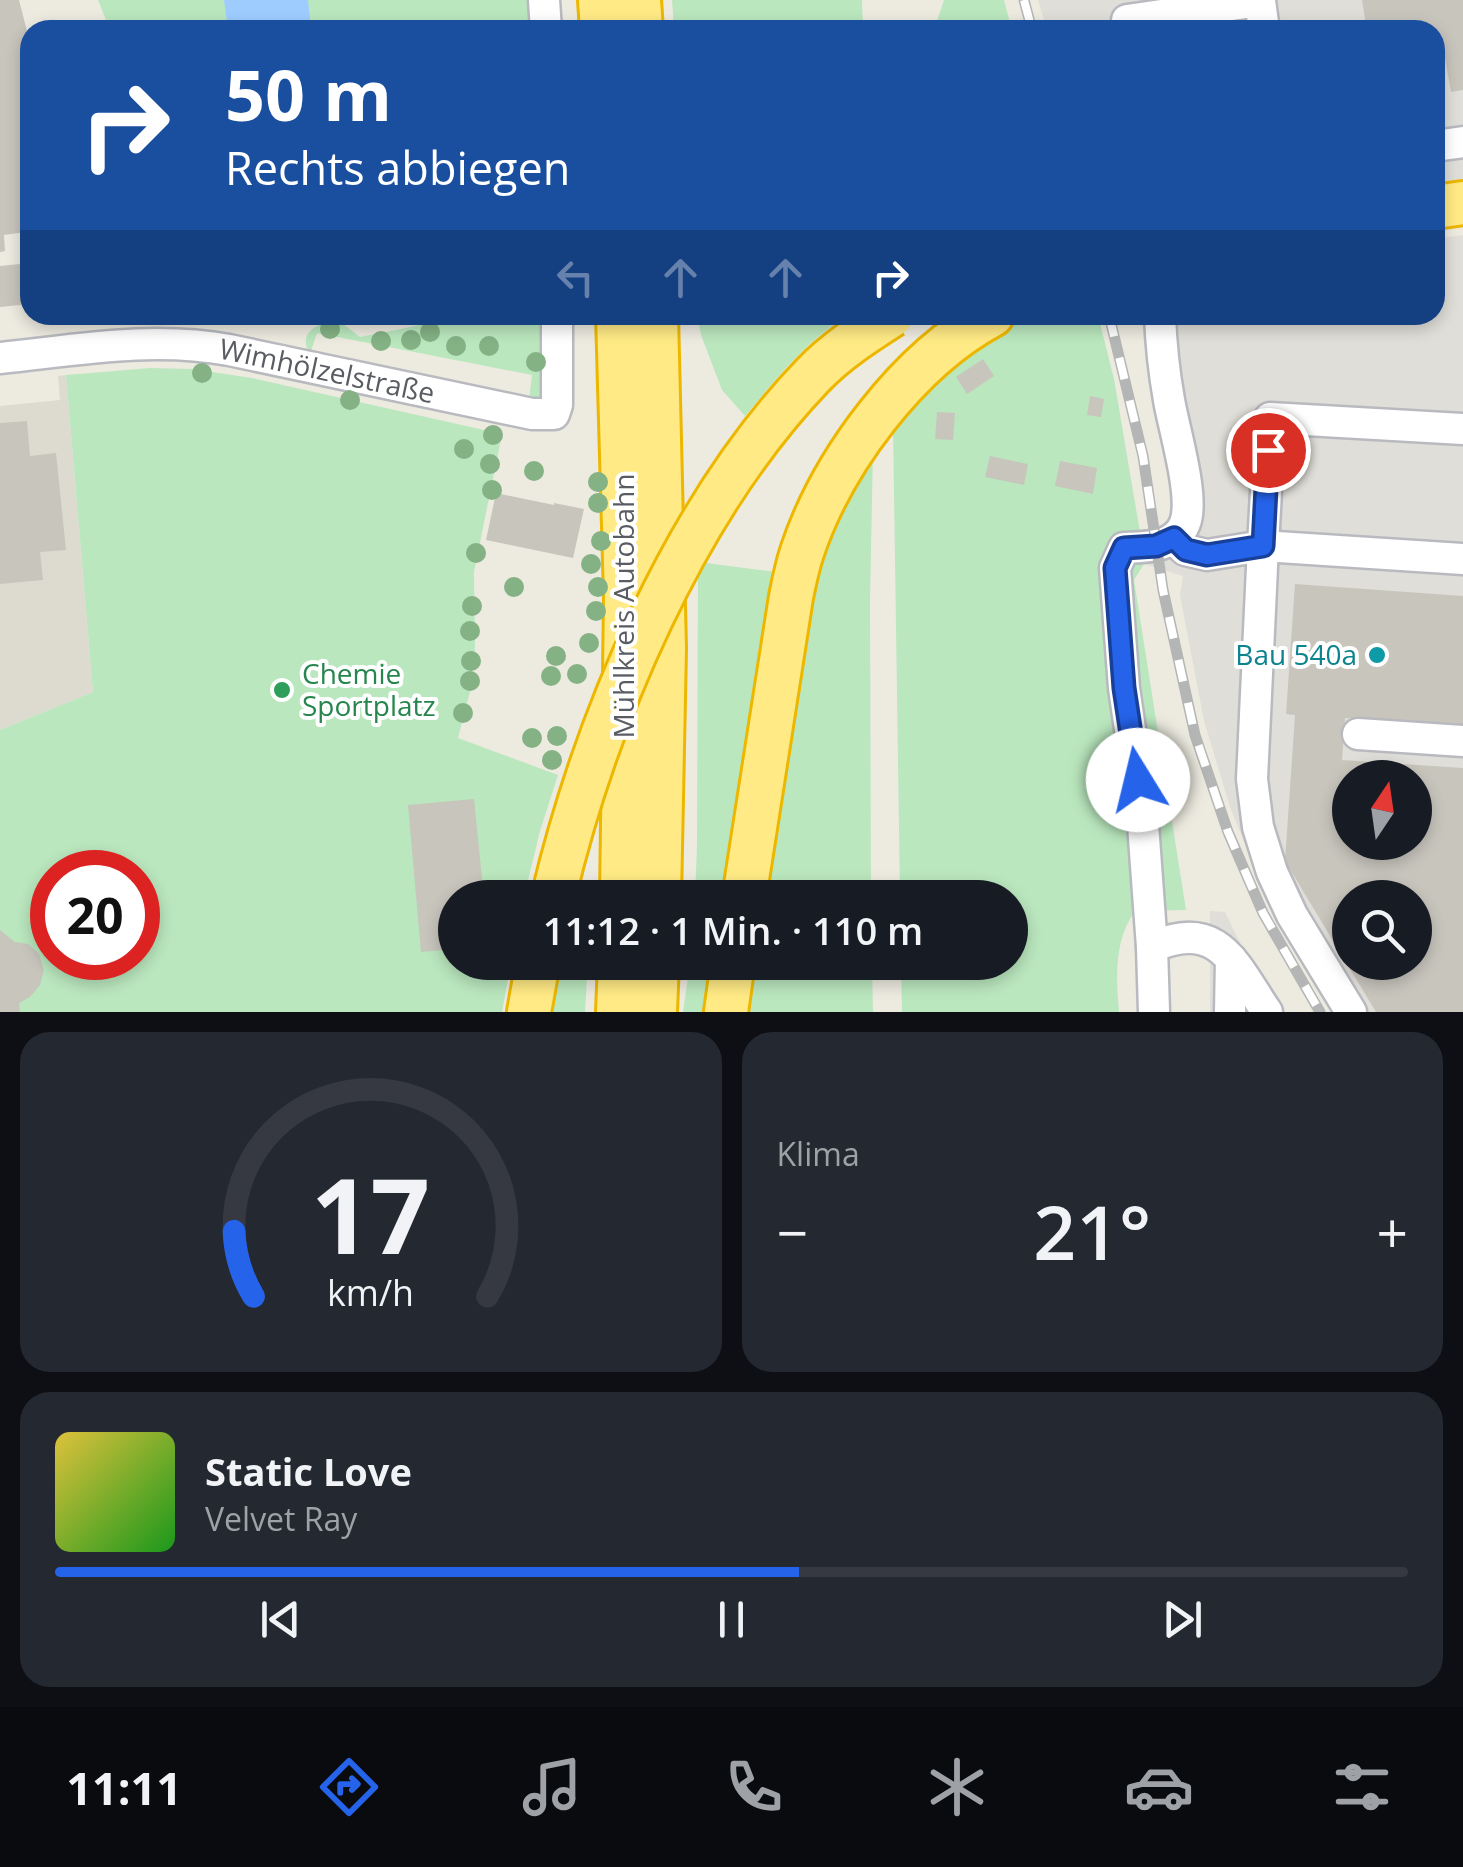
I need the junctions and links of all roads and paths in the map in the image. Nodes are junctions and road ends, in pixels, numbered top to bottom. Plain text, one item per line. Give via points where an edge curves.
1 (1125, 17) edge
2 (1263, 20) edge
3 (558, 325) edge
4 (618, 325) edge
5 (656, 325) edge
6 (878, 325) edge
7 (977, 325) edge
8 (1161, 325) edge
9 (0, 358) edge
10 (1463, 428) edge
11 (1174, 538) junction
12 (1263, 546) junction
13 (1463, 559) edge
14 (1358, 734) dead end
15 (1463, 740) edge
16 (558, 880) edge
17 (622, 880) edge
18 (660, 880) edge
19 (747, 880) edge
20 (1152, 947) junction
21 (1231, 958) junction
22 (535, 980) edge
23 (619, 980) edge
24 (656, 980) edge
25 (730, 980) edge
26 (529, 1012) edge
27 (618, 1012) edge
28 (655, 1012) edge
29 (726, 1012) edge
30 (1154, 1012) edge
31 (1230, 1012) edge
32 (1267, 1012) edge
33 (1351, 1012) edge

1 - 2 street via 1260,1
3 - 9 street, Wimhölzelstraße via 557,405 550,415 185,344
4 - 17 highway, Mühlkreis Autobahn via 626,596
5 - 18 highway, Mühlkreis Autobahn via 664,648
6 - 16 highway, bridge via 813,375 761,437 687,550 608,718
7 - 19 highway via 890,402 834,482 802,552
8 - 11 street via 1187,505 1185,525
10 - 12 street via 1270,418
11 - 12 street via 1186,550 1207,555
11 - 20 street via 1124,548 1115,568
12 - 13 street
12 - 33 street via 1252,779 1258,828 1292,915
14 - 15 street
20 - 21 street via 1199,937
20 - 30 street
21 - 31 street
21 - 32 street
22 - 26 highway
23 - 27 highway
24 - 28 highway
25 - 29 highway

